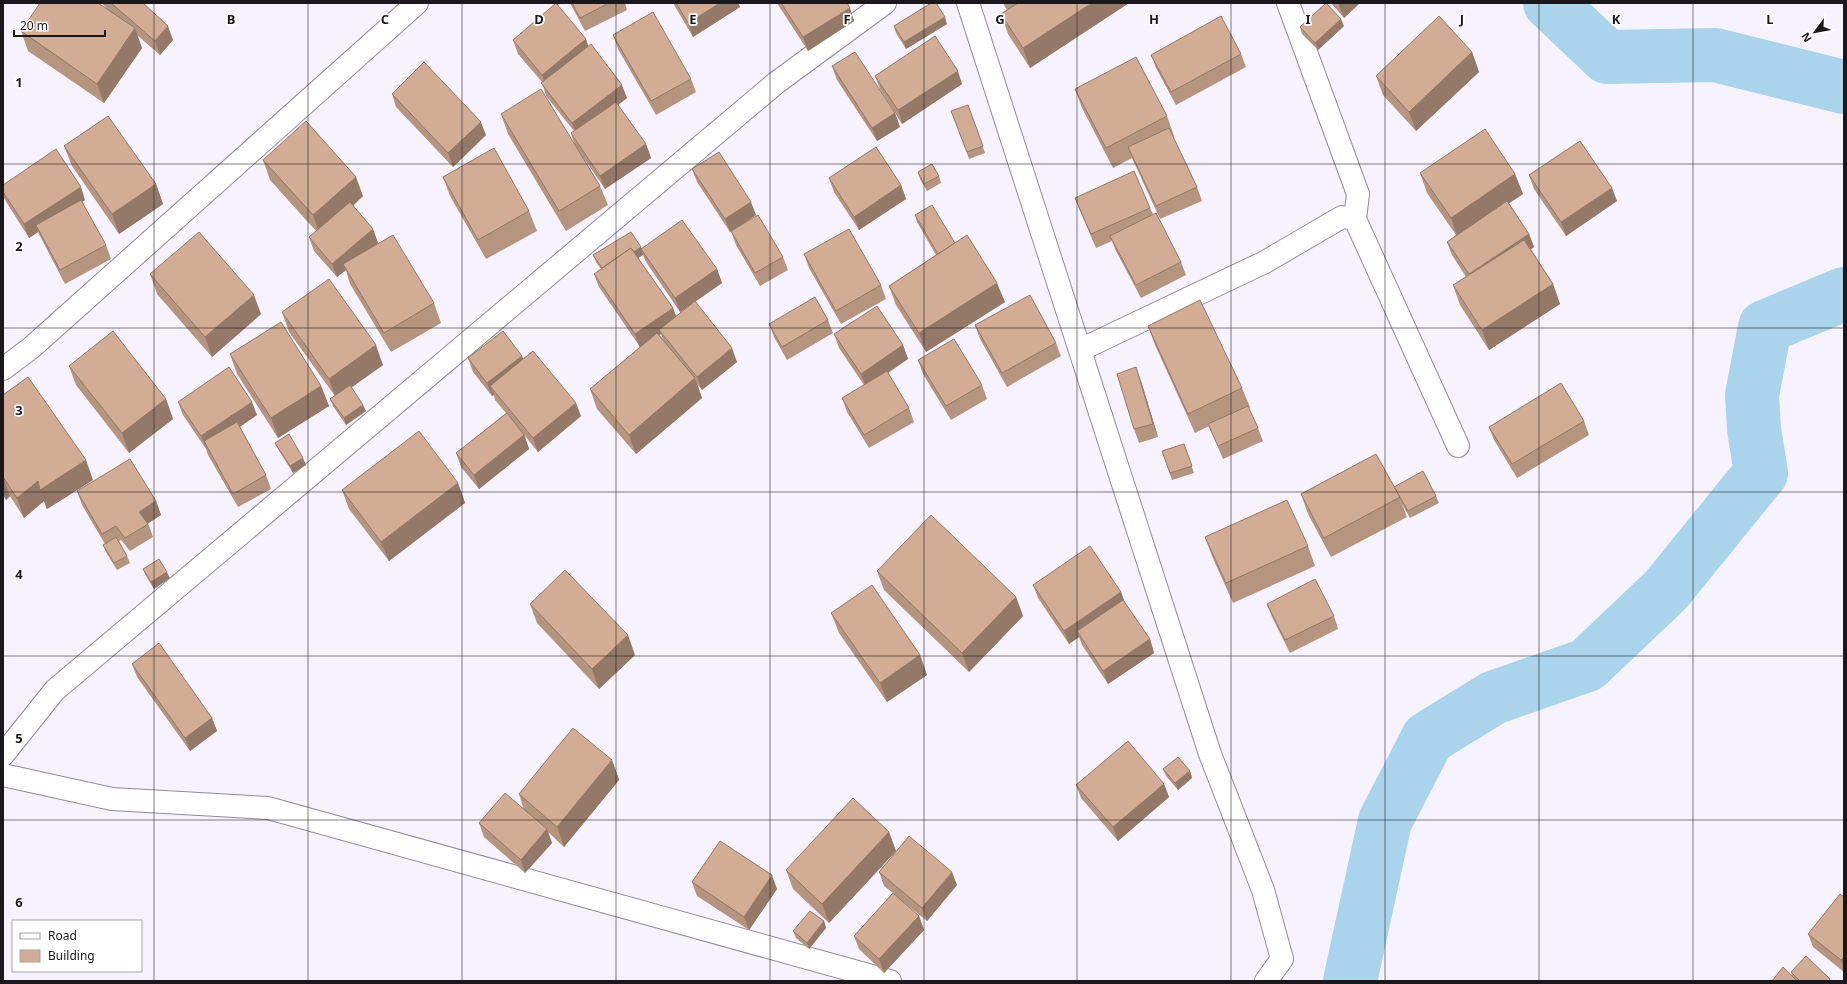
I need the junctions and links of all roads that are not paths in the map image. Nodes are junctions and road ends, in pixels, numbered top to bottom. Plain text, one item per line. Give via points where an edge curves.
1 (417, 3) edge
2 (885, 3) edge
3 (968, 3) edge
4 (1288, 3) edge
5 (1355, 219) junction
6 (1080, 350) junction
7 (3, 369) edge
8 (1458, 446) dead end
9 (3, 755) edge
10 (3, 775) edge
11 (890, 981) edge
12 (1266, 981) edge

1 - 7 street via 37,342
2 - 9 street via 776,83 61,685
3 - 6 street
4 - 5 street via 1358,194
5 - 6 street via 1342,217 1265,262
5 - 8 street
6 - 12 street via 1210,754 1263,890 1282,959
10 - 11 street via 112,799 268,808

